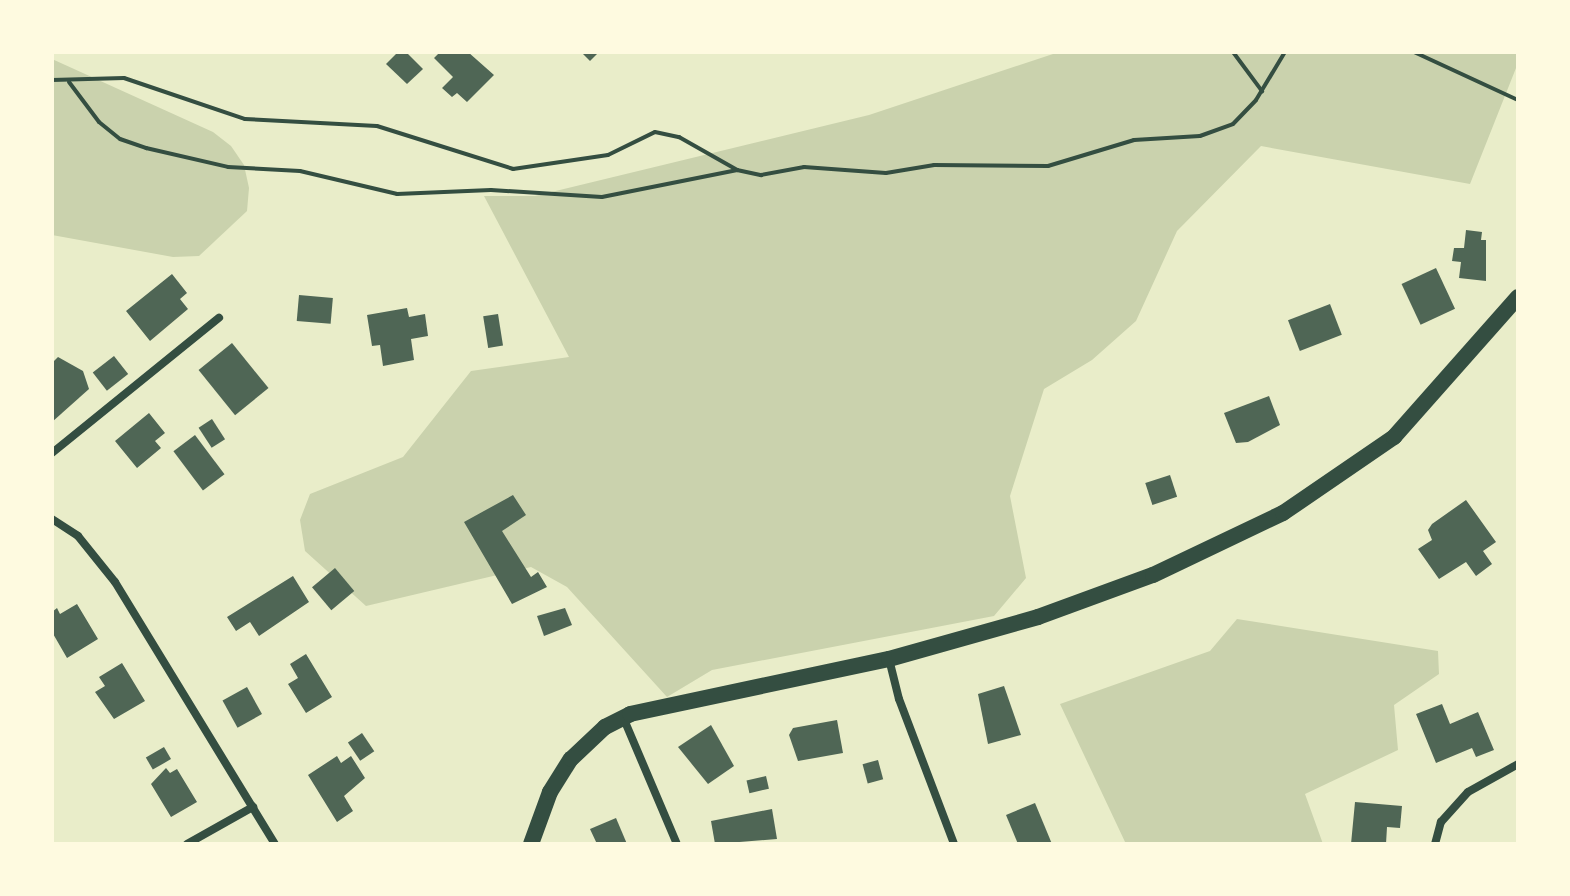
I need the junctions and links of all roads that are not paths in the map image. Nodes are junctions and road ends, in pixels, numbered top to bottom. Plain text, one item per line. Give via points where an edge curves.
1 (1518, 297) edge
2 (219, 318) dead end
3 (52, 453) edge
4 (52, 519) edge
5 (889, 659) junction
6 (623, 717) junction
7 (1518, 764) edge
8 (253, 807) junction
9 (187, 844) edge
10 (275, 844) edge
11 (531, 844) edge
12 (677, 844) edge
13 (954, 844) edge
14 (1435, 844) edge

1 - 5 main road via 1394,437 1283,513 1087,600
2 - 3 street
4 - 8 street via 97,556
5 - 6 main road via 660,704
5 - 13 street
6 - 11 main road via 571,759 550,792
6 - 12 street
7 - 14 street via 1468,792 1441,822
8 - 9 street
8 - 10 street

